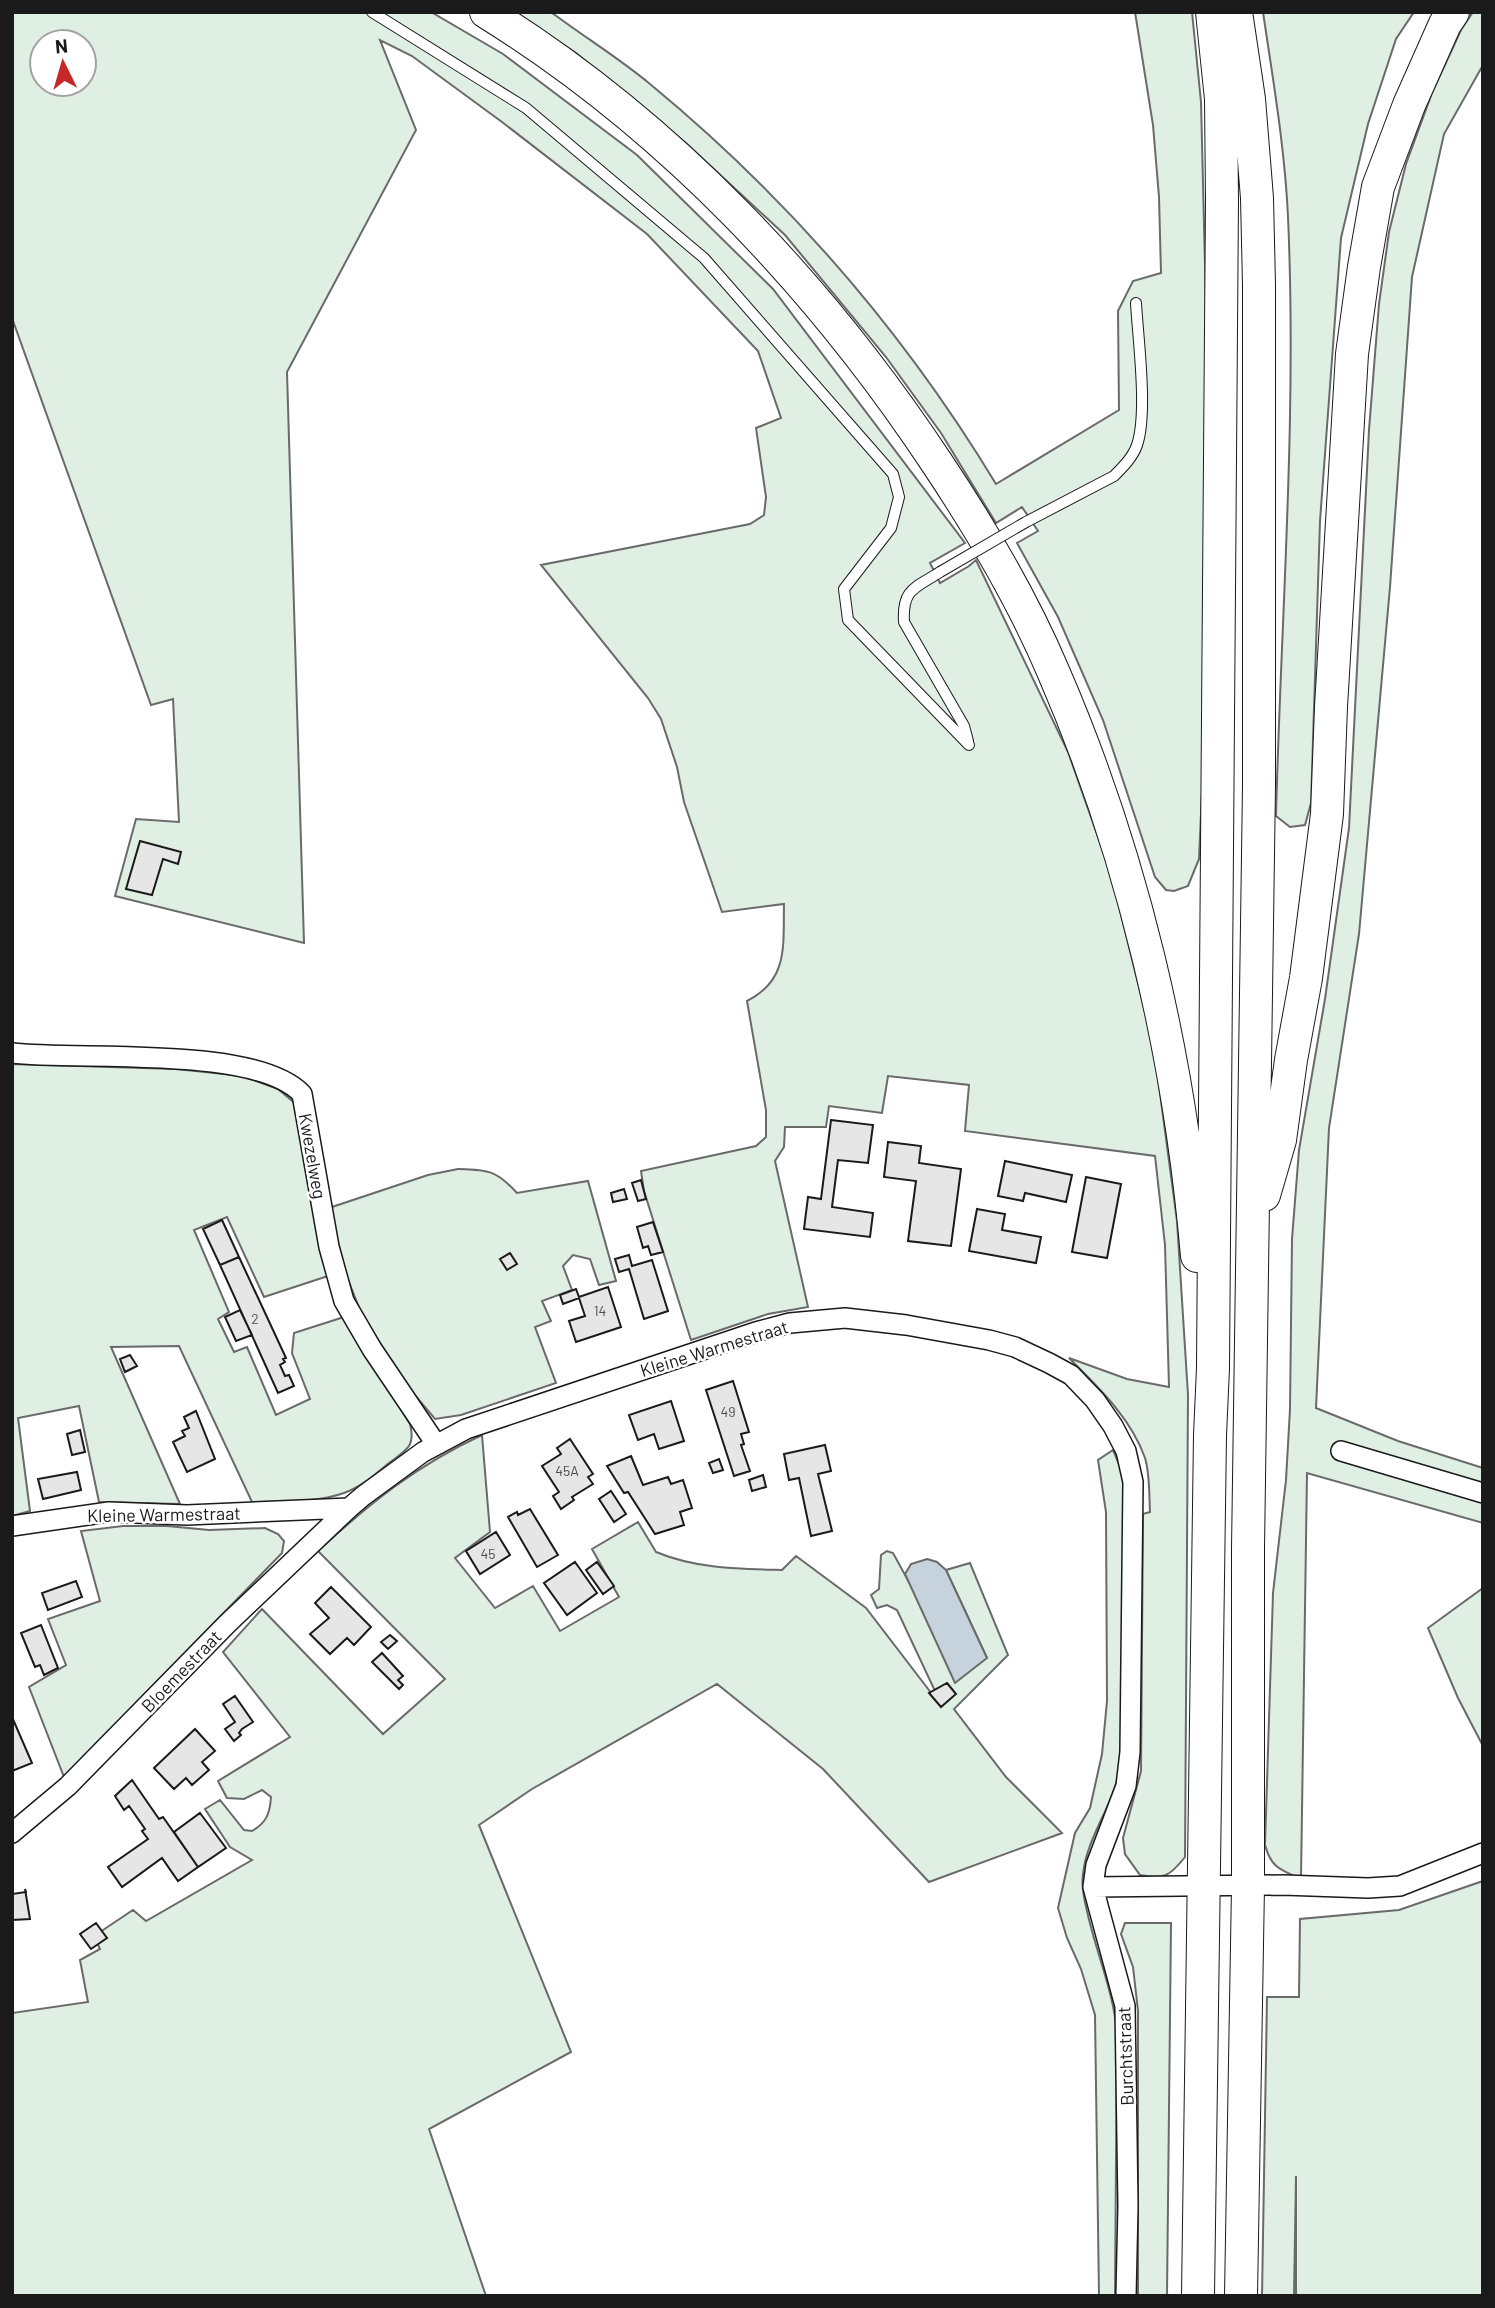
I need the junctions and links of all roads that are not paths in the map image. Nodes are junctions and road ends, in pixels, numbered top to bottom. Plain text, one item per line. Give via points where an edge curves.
1 (372, 12) edge
2 (486, 12) edge
3 (1212, 12) edge
4 (1236, 12) edge
5 (1453, 12) edge
6 (1136, 303) dead end
7 (12, 1053) edge
8 (1252, 1237) junction
9 (1210, 1435) junction
10 (436, 1444) junction
11 (1341, 1451) dead end
12 (1483, 1493) edge
13 (349, 1508) junction
14 (12, 1526) edge
15 (12, 1833) edge
16 (1483, 1853) edge
17 (1248, 1886) junction
18 (1093, 1887) junction
19 (1202, 1887) junction
20 (1126, 2296) edge
21 (1198, 2296) edge
22 (1241, 2296) edge

1 - 6 lane, bridge via 526,108 705,258 893,474 899,497 891,528 844,589 848,620 969,745 964,726 904,622 903,603 913,589 940,572 1115,476 1126,465 1137,446 1142,409
2 - 9 highway via 595,88 719,197 782,262 907,417 995,554 1025,611 1053,670 1103,802 1143,937 1175,1094 1195,1234
3 - 9 highway via 1221,100 1223,200
4 - 8 highway via 1255,173 1259,285 1259,785
5 - 8 highway via 1409,105 1378,187 1364,267 1352,354 1327,814 1280,1140
7 - 10 street, Kwezelweg via 198,1060 265,1072 292,1083 302,1094 328,1247 344,1301
8 - 17 highway
9 - 19 highway
10 - 13 street, Kleine Warmestraat
10 - 18 street, Kleine Warmestraat via 466,1429 790,1323 845,1318 989,1340 1015,1347 1071,1375 1113,1426 1126,1451 1133,1482 1130,1752 1126,1786 1096,1865
11 - 12 street
13 - 14 street, Kleine Warmestraat via 187,1515 109,1512
13 - 15 street, Bloemestraat via 68,1786
16 - 17 street via 1401,1886
17 - 19 street
17 - 22 highway
18 - 19 street
18 - 20 street, Burchtstraat via 1125,2006
19 - 21 highway

